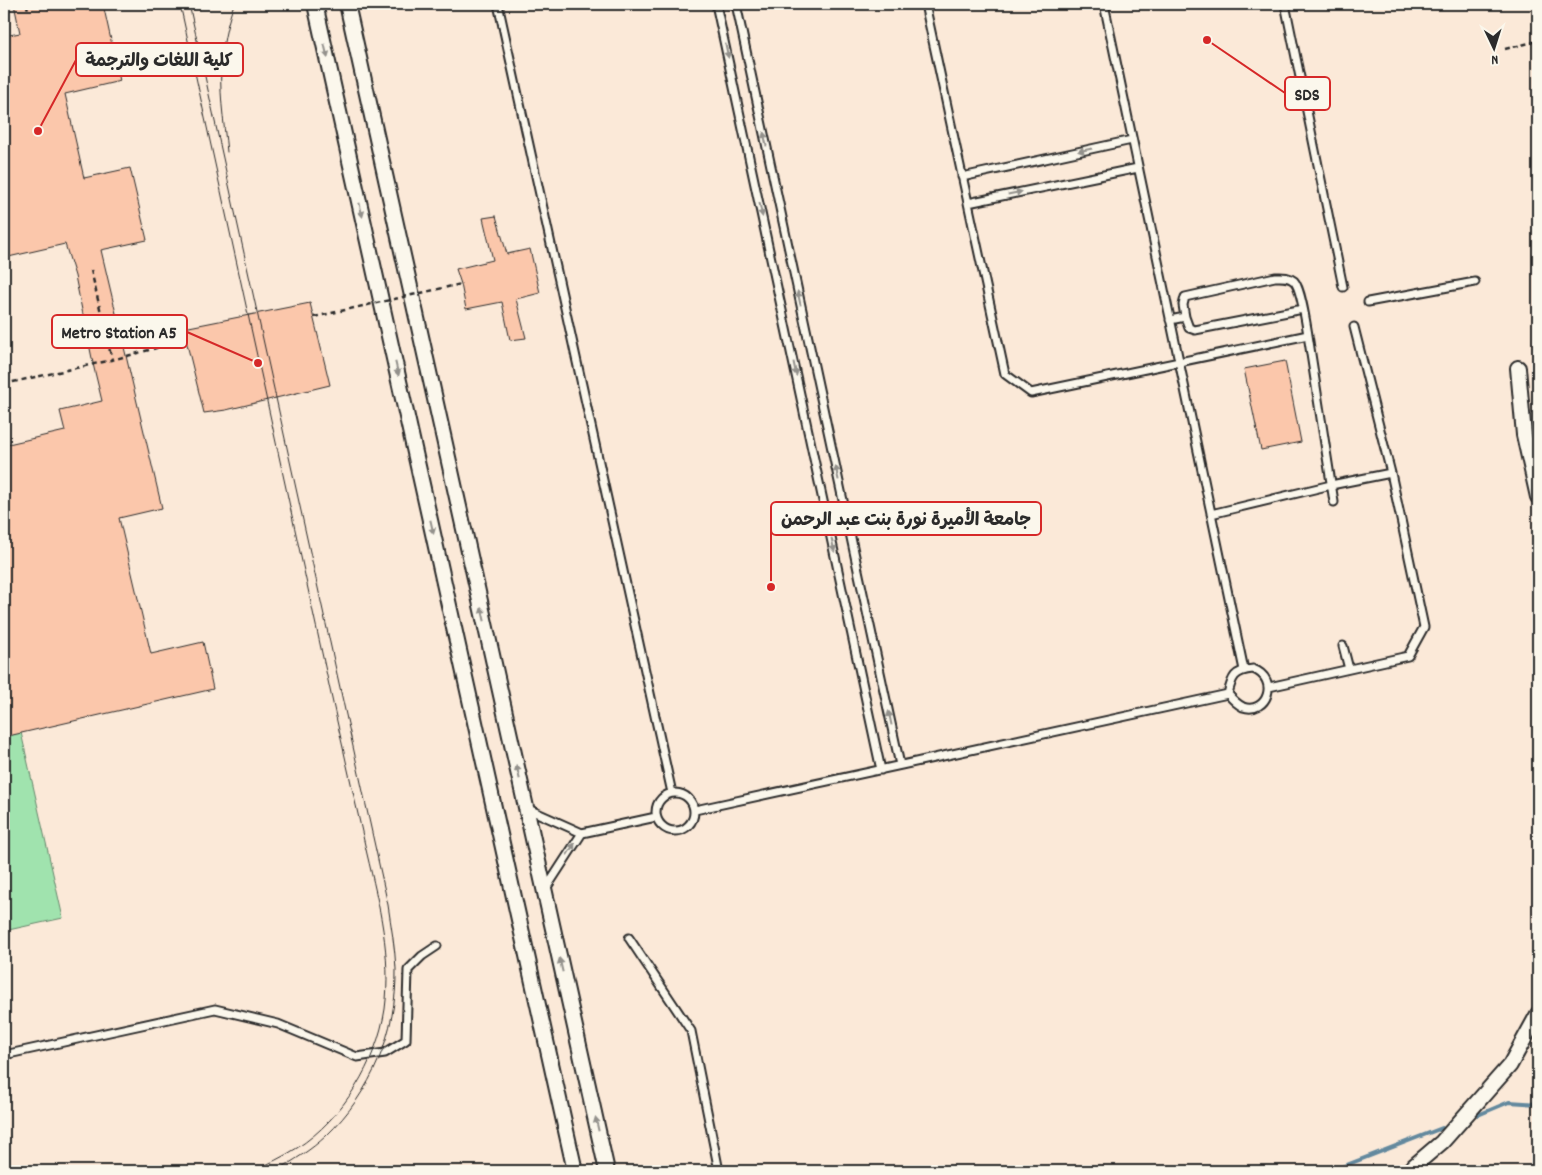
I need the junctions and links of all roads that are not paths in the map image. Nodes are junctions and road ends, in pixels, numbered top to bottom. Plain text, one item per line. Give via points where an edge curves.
1 (315, 4) edge
2 (347, 4) edge
3 (498, 4) edge
4 (716, 4) edge
5 (736, 4) edge
6 (925, 4) edge
7 (1104, 4) edge
8 (1285, 4) edge
9 (1132, 140) junction
10 (1138, 168) junction
11 (962, 177) junction
12 (968, 203) junction
13 (1475, 282) dead end
14 (1343, 287) dead end
15 (1368, 302) dead end
16 (1303, 309) junction
17 (1185, 317) junction
18 (1170, 320) junction
19 (1354, 327) dead end
20 (1308, 335) junction
21 (1179, 362) junction
22 (1518, 368) dead end
23 (1391, 474) junction
24 (1331, 485) junction
25 (1538, 492) edge
26 (1334, 502) dead end
27 (1211, 514) junction
28 (1343, 646) dead end
29 (1349, 669) junction
30 (1244, 670) junction
31 (1269, 687) junction
32 (1228, 694) junction
33 (900, 765) junction
34 (881, 770) junction
35 (672, 793) junction
36 (526, 808) junction
37 (695, 810) junction
38 (656, 817) junction
39 (582, 833) junction
40 (544, 890) junction
41 (629, 938) dead end
42 (437, 946) dead end
43 (1538, 1014) edge
44 (4, 1055) edge
45 (575, 1171) edge
46 (607, 1171) edge
47 (719, 1171) edge
48 (1408, 1171) edge

1 -> 45 street
36 -> 2 street
3 - 35 lane
4 -> 34 lane
33 -> 5 lane
6 - 11 lane
7 - 9 lane
8 - 14 lane
9 - 10 lane
9 -> 11 lane
12 -> 10 lane
10 - 18 lane
11 - 12 lane
12 - 21 lane via 1005,374 1030,394
13 - 15 lane
16 - 17 lane via 1196,330 1190,328
16 - 17 lane via 1294,281 1275,277 1185,297
16 - 20 lane
17 - 18 lane
18 - 21 lane
19 - 23 lane
20 - 21 lane
20 - 24 lane
21 - 27 lane
22 - 25 street via 1524,435
23 - 24 lane
23 - 29 lane via 1424,627 1408,656
24 - 26 lane
24 - 27 lane
27 - 30 lane
28 - 29 lane
29 - 31 lane
30 - 31 lane via 1259,671
30 - 32 lane via 1235,675
31 - 32 lane via 1262,704 1250,708 1238,704
32 - 33 lane
33 - 34 lane
34 - 37 lane
35 - 37 lane via 690,798
35 - 38 lane via 657,804
36 - 39 lane
36 - 40 street
37 - 38 lane via 692,822 682,830 664,827
38 - 39 lane
40 -> 39 lane
46 -> 40 street
41 - 47 lane via 691,1031
42 - 44 lane via 408,970 406,1040 385,1053 357,1057 278,1024 215,1009
43 - 48 street via 1510,1065 1442,1142

